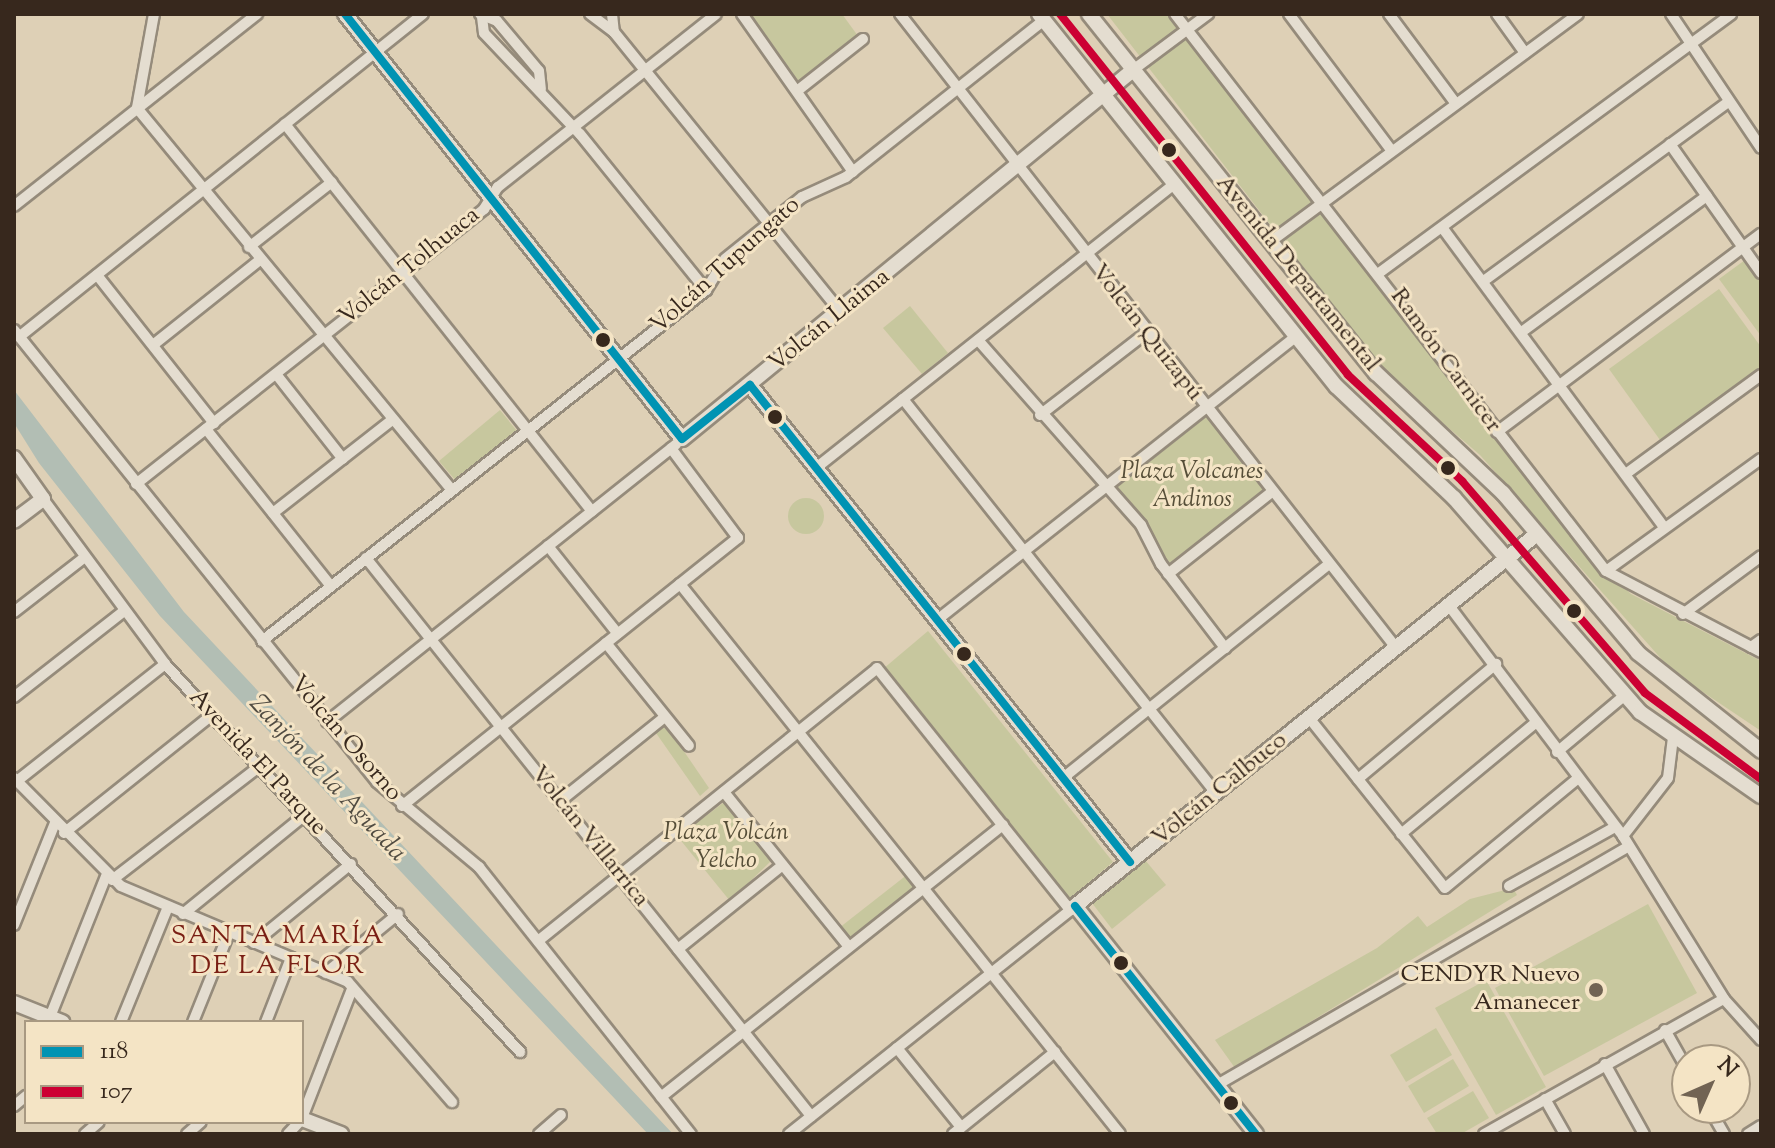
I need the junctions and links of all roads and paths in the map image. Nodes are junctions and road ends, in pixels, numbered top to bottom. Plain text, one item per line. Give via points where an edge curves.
1 (154, 14) edge
2 (257, 14) edge
3 (345, 14) edge
4 (423, 14) edge
5 (590, 14) edge
6 (612, 14) edge
7 (716, 14) edge
8 (742, 14) edge
9 (900, 14) edge
10 (1089, 14) edge
11 (1175, 14) edge
12 (1208, 14) edge
13 (1289, 14) edge
14 (1389, 14) edge
15 (1497, 14) edge
16 (1578, 14) edge
17 (1671, 14) edge
18 (1731, 14) edge
19 (481, 16) edge
20 (1042, 17) edge
21 (1187, 29) junction
22 (614, 32) junction
23 (863, 39) dead end
24 (1690, 44) junction
25 (375, 52) junction
26 (1525, 53) junction
27 (647, 69) junction
28 (1133, 70) junction
29 (958, 88) junction
30 (541, 89) junction
31 (797, 91) junction
32 (1106, 98) junction
33 (1728, 102) junction
34 (1456, 104) junction
35 (137, 108) junction
36 (285, 124) junction
37 (574, 127) junction
38 (1670, 144) junction
39 (1761, 148) edge
40 (1392, 151) junction
41 (1019, 169) junction
42 (853, 172) junction
43 (332, 182) junction
44 (1174, 184) junction
45 (203, 190) junction
46 (1707, 196) junction
47 (491, 198) junction
48 (1323, 202) junction
49 (14, 206) edge
50 (771, 222) junction
51 (1444, 230) junction
52 (1761, 234) edge
53 (1270, 242) junction
54 (249, 247) junction
55 (1745, 250) junction
56 (1084, 255) junction
57 (260, 260) junction
58 (403, 273) junction
59 (1379, 273) junction
60 (1761, 273) edge
61 (97, 275) junction
62 (1485, 280) junction
63 (706, 290) junction
64 (841, 312) junction
65 (1523, 331) junction
66 (17, 333) edge
67 (1146, 333) junction
68 (1296, 336) junction
69 (322, 337) junction
70 (978, 340) junction
71 (153, 345) junction
72 (618, 359) junction
73 (276, 374) junction
74 (1761, 375) edge
75 (750, 385) junction
76 (1562, 385) junction
77 (903, 399) junction
78 (1205, 408) junction
79 (1040, 415) junction
80 (392, 420) junction
81 (210, 426) junction
82 (528, 430) junction
83 (1497, 432) junction
84 (677, 444) junction
85 (14, 458) edge
86 (343, 459) junction
87 (1761, 459) edge
88 (816, 468) junction
89 (1627, 473) junction
90 (136, 484) junction
91 (1108, 485) junction
92 (452, 490) junction
93 (1272, 492) junction
94 (43, 499) junction
95 (592, 511) junction
96 (273, 513) junction
97 (14, 521) edge
98 (1663, 526) junction
99 (1537, 534) junction
100 (548, 546) junction
101 (1024, 552) junction
102 (1761, 556) edge
103 (85, 557) junction
104 (366, 558) junction
105 (1508, 559) junction
106 (1329, 564) junction
107 (1606, 571) junction
108 (1168, 574) junction
109 (680, 584) junction
110 (331, 586) junction
111 (1450, 607) junction
112 (124, 611) junction
113 (14, 612) edge
114 (1683, 614) junction
115 (937, 620) junction
116 (618, 634) junction
117 (431, 639) junction
118 (1761, 640) edge
119 (262, 641) junction
120 (606, 643) junction
121 (1225, 648) junction
122 (1397, 649) junction
123 (1756, 650) edge
124 (165, 664) junction
125 (1496, 664) junction
126 (1624, 696) junction
127 (14, 697) edge
128 (1149, 709) junction
129 (212, 715) junction
130 (665, 717) junction
131 (1310, 719) junction
132 (327, 722) junction
133 (1535, 723) junction
134 (501, 727) junction
135 (798, 731) junction
136 (1673, 740) junction
137 (689, 746) dead end
138 (1761, 751) edge
139 (1557, 752) junction
140 (260, 766) junction
141 (1063, 778) junction
142 (1358, 779) junction
143 (1577, 779) junction
144 (16, 780) edge
145 (724, 792) junction
146 (1216, 793) junction
147 (1761, 796) edge
148 (560, 801) junction
149 (402, 806) junction
150 (305, 815) junction
151 (55, 823) junction
152 (1003, 825) junction
153 (1619, 832) junction
154 (64, 833) junction
155 (1401, 834) junction
156 (1628, 847) junction
157 (1130, 862) junction
158 (351, 864) junction
159 (783, 865) junction
160 (619, 876) junction
161 (109, 878) junction
162 (1509, 886) dead end
163 (924, 888) junction
164 (168, 907) junction
165 (1073, 908) junction
166 (183, 914) junction
167 (398, 914) junction
168 (14, 925) edge
169 (229, 933) junction
170 (538, 941) junction
171 (254, 943) junction
172 (849, 947) junction
173 (678, 949) junction
174 (291, 958) junction
175 (326, 973) junction
176 (991, 973) junction
177 (352, 989) junction
178 (1724, 999) junction
179 (18, 1009) edge
180 (56, 1020) edge
181 (122, 1020) edge
182 (194, 1020) edge
183 (267, 1020) edge
184 (1665, 1030) junction
185 (743, 1031) junction
186 (1761, 1040) edge
187 (1673, 1044) edge
188 (897, 1048) junction
189 (520, 1052) dead end
190 (1055, 1052) junction
191 (1605, 1064) junction
192 (1217, 1085) junction
193 (661, 1097) junction
194 (1545, 1099) junction
195 (452, 1102) dead end
196 (304, 1112) edge
197 (561, 1115) dead end
198 (811, 1116) junction
199 (304, 1121) edge
200 (1761, 1126) edge
201 (804, 1130) edge
202 (1117, 1130) edge
203 (957, 1131) edge
204 (341, 1134) edge
205 (539, 1134) edge
206 (691, 1134) edge
207 (789, 1134) edge
208 (1105, 1134) edge
209 (1256, 1134) edge
210 (1484, 1134) edge
211 (1565, 1134) edge
212 (1644, 1134) edge
213 (1748, 1134) edge

1 - 35 street
2 - 35 street
3 - 25 street
4 - 25 street
5 - 22 street
6 - 22 street
7 - 27 street, Volcán Tolhuaca
8 - 31 street
9 - 29 street, Volcán Quizapú
10 - 28 street, Avenida Departamental
11 - 21 street, Ramón Carnicer
12 - 21 street
13 - 40 street
14 - 34 street
15 - 26 street
16 - 26 street
17 - 24 street
18 - 24 street
19 - 30 street via 484,33 525,82
19 - 30 street via 497,21 539,71
20 - 29 street, Volcán Tupungato
20 - 32 street, Avenida Departamental
21 - 28 street
21 - 48 street, Ramón Carnicer
22 - 27 street
23 - 31 street
24 - 33 street
24 - 51 street
25 - 36 street
25 - 47 street
26 - 34 street
27 - 37 street, Volcán Tolhuaca
27 - 50 street
28 - 32 street, Volcán Llaima
28 - 53 street, Avenida Departamental
29 - 41 street, Volcán Quizapú
29 - 42 street, Volcán Tupungato
30 - 37 street
31 - 42 street
32 - 41 street, Volcán Llaima
32 - 44 street, Avenida Departamental
33 - 38 street
33 - 39 street
34 - 40 street
35 - 45 street
35 - 49 street
36 - 43 street
36 - 45 street
37 - 47 street, Volcán Tolhuaca
37 - 63 street
38 - 46 street
38 - 62 street
40 - 48 street
41 - 56 street, Volcán Quizapú
41 - 64 street, Volcán Llaima
42 - 50 street, Volcán Tupungato via 809,192
43 - 54 street
43 - 58 street
44 - 56 street
44 - 68 street, Avenida Departamental
45 - 54 street
45 - 61 street
46 - 55 street
46 - 65 street
47 - 58 street, Volcán Tolhuaca
47 - 72 street
48 - 53 street
48 - 59 street, Ramón Carnicer
50 - 63 street, Volcán Tupungato via 725,259
50 - 64 street
51 - 59 street
51 - 62 street
52 - 55 street
53 - 99 street, Avenida Departamental via 1376,373 1486,475
54 - 57 street
55 - 60 street
55 - 76 street
56 - 67 street, Volcán Quizapú
56 - 70 street
57 - 69 street
57 - 71 street
58 - 69 street, Volcán Tolhuaca
58 - 82 street
59 - 83 street, Ramón Carnicer
61 - 66 street
61 - 71 street
62 - 65 street
63 - 72 street, Volcán Tupungato
64 - 75 street, Volcán Llaima
65 - 76 street
66 - 90 street, Volcán Osorno
67 - 78 street, Volcán Quizapú
67 - 79 street
68 - 78 street
68 - 105 street, Avenida Departamental
69 - 73 street, Volcán Tolhuaca
69 - 80 street
70 - 77 street
70 - 79 street
71 - 81 street
72 - 82 street, Volcán Tupungato
72 - 84 street
73 - 81 street, Volcán Tolhuaca
73 - 86 street
74 - 89 street
75 - 84 street, Volcán Llaima
75 - 88 street
76 - 83 street
76 - 89 street
77 - 88 street
77 - 101 street
78 - 91 street
78 - 93 street, Volcán Quizapú
79 - 91 street via 1060,425
80 - 86 street
80 - 92 street
81 - 90 street, Volcán Tolhuaca
81 - 96 street
82 - 92 street, Volcán Tupungato
82 - 95 street
83 - 107 street, Ramón Carnicer
84 - 95 street, Volcán Llaima
84 - 109 street via 739,536
85 - 94 street, Avenida El Parque
86 - 96 street
87 - 98 street
88 - 115 street
89 - 98 street
90 - 119 street, Volcán Osorno
91 - 101 street
91 - 108 street
92 - 104 street, Volcán Tupungato
93 - 106 street, Volcán Quizapú
93 - 108 street
94 - 97 street
94 - 103 street, Avenida El Parque
95 - 100 street, Volcán Llaima
96 - 110 street
98 - 107 street
99 - 105 street, Volcán Calbuco
99 - 138 street, Avenida Departamental via 1660,675
100 - 116 street
100 - 117 street, Volcán Llaima
101 - 115 street
101 - 128 street
102 - 114 street
103 - 112 street, Avenida El Parque
103 - 113 street
104 - 110 street, Volcán Tupungato
104 - 117 street, Volcán Villarrica
105 - 111 street, Volcán Calbuco
105 - 126 street, Avenida Departamental
106 - 121 street
106 - 122 street, Volcán Quizapú
107 - 114 street, Ramón Carnicer
108 - 121 street
109 - 116 street
109 - 135 street
110 - 119 street, Volcán Tupungato
111 - 122 street, Volcán Calbuco
111 - 125 street
112 - 124 street, Avenida El Parque
112 - 127 street
114 - 123 street, Ramón Carnicer
115 - 141 street
116 - 120 street
117 - 132 street, Volcán Llaima
117 - 134 street, Volcán Villarrica
118 - 123 street
119 - 132 street, Volcán Osorno
120 - 130 street
120 - 134 street
121 - 128 street
122 - 131 street, Volcán Calbuco
124 - 129 street, Avenida El Parque
124 - 144 street
125 - 133 street
125 - 142 street
126 - 136 street, Avenida Departamental
126 - 139 street
128 - 141 street
128 - 146 street
129 - 140 street, Avenida El Parque
129 - 154 street
130 - 137 street
130 - 148 street
131 - 142 street
131 - 146 street, Volcán Calbuco
132 - 149 street, Volcán Osorno
133 - 139 street
133 - 155 street
134 - 148 street, Volcán Villarrica
134 - 149 street
135 - 145 street
135 - 152 street via 877,668
135 - 163 street
136 - 147 street, Avenida Departamental
136 - 153 street via 1668,778
139 - 143 street
140 - 150 street, Avenida El Parque
140 - 161 street
141 - 157 street
142 - 155 street
143 - 153 street
143 - 155 street via 1445,888
144 - 151 street
145 - 159 street
145 - 160 street
146 - 157 street, Volcán Calbuco
148 - 160 street, Volcán Villarrica
149 - 170 street, Volcán Osorno via 479,867
150 - 158 street, Avenida El Parque
150 - 166 street
151 - 154 street
151 - 168 street
152 - 163 street
152 - 165 street
153 - 156 street
153 - 162 street
154 - 161 street
156 - 178 street
156 - 192 street
157 - 165 street, Volcán Calbuco
158 - 167 street, Avenida El Parque
158 - 171 street
159 - 172 street
159 - 173 street
160 - 170 street
160 - 173 street, Volcán Villarrica
161 - 164 street
161 - 180 street
163 - 172 street
163 - 176 street
164 - 166 street
164 - 181 street
165 - 176 street, Volcán Calbuco
165 - 192 street
166 - 169 street
167 - 175 street
167 - 189 street, Avenida El Parque
169 - 171 street
169 - 182 street
170 - 193 street, Volcán Osorno
171 - 174 street
172 - 185 street
173 - 185 street, Volcán Villarrica
174 - 175 street
174 - 183 street
175 - 177 street
176 - 188 street, Volcán Calbuco
176 - 190 street
177 - 195 street
177 - 196 street
178 - 184 street
178 - 186 street
179 - 180 street
184 - 187 street
184 - 191 street
185 - 193 street
185 - 198 street, Volcán Villarrica
188 - 198 street, Volcán Calbuco
188 - 203 street
190 - 202 street
190 - 203 street
191 - 194 street
191 - 212 street
192 - 209 street
193 - 206 street, Volcán Osorno
194 - 210 street
194 - 211 street
197 - 205 street
198 - 201 street, Volcán Calbuco
199 - 204 street
200 - 213 street
201 - 207 street, Volcán Calbuco
202 - 208 street

